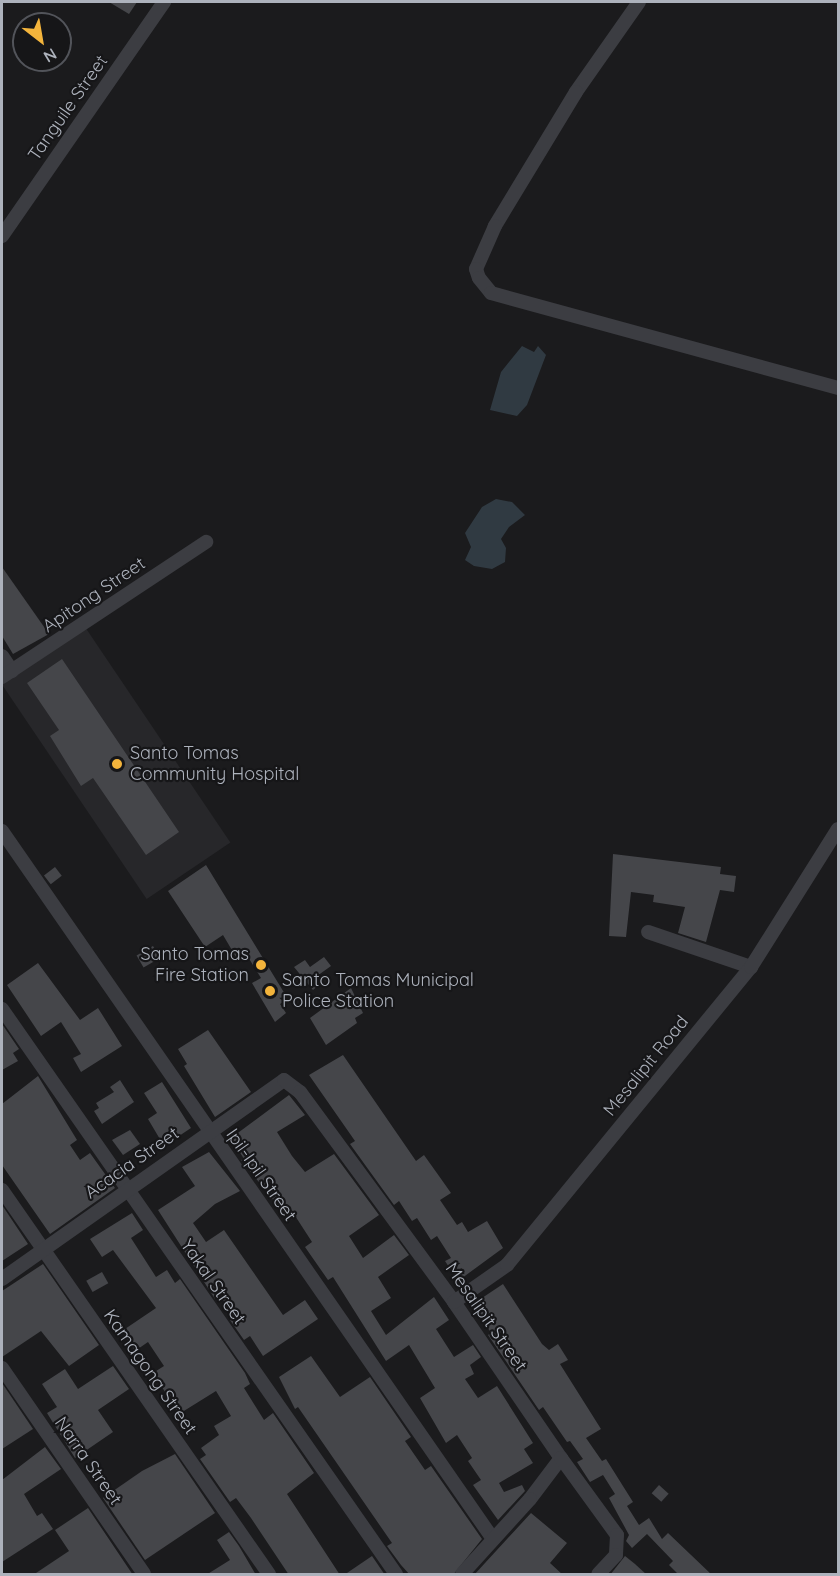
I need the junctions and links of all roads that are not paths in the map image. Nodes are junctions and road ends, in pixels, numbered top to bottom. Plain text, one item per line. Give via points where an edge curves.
1 (164, 2) edge
2 (639, 2) edge
3 (2, 236) edge
4 (838, 388) edge
5 (206, 542) dead end
6 (2, 656) edge
7 (7, 674) edge
8 (838, 829) edge
9 (2, 831) edge
10 (648, 932) dead end
11 (751, 967) junction
12 (2, 1009) edge
13 (284, 1080) joint
14 (209, 1131) junction
15 (126, 1189) junction
16 (2, 1190) edge
17 (42, 1249) junction
18 (2, 1279) edge
19 (454, 1302) junction
20 (2, 1368) edge
21 (561, 1458) junction
22 (493, 1539) junction
23 (144, 1575) edge
24 (269, 1575) edge
25 (396, 1575) edge
26 (462, 1575) edge
27 (598, 1575) edge

1 - 3 street, Tanguile Street
2 - 4 street via 576,92 495,226 476,269 479,278 491,293
5 - 7 street, Apitong Street
6 - 7 street
8 - 11 street, Mesalipit Road
9 - 14 street, Ipil-Ipil Street
10 - 11 street
11 - 19 street, Mesalipit Road via 507,1265
12 - 15 street, Yakal Street
13 - 14 street, Acacia Street
13 - 19 street, Mesalipit Street via 300,1092
14 - 15 street, Acacia Street
14 - 22 street, Ipil-Ipil Street
15 - 17 street, Acacia Street
15 - 25 street, Yakal Street
16 - 17 street, Kamagong Street
17 - 18 street, Acacia Street
17 - 24 street, Kamagong Street
19 - 21 street, Mesalipit Street
20 - 23 street, Narra Street
21 - 22 street
21 - 27 street, Mesalipit Street via 617,1535 616,1555
22 - 26 street

